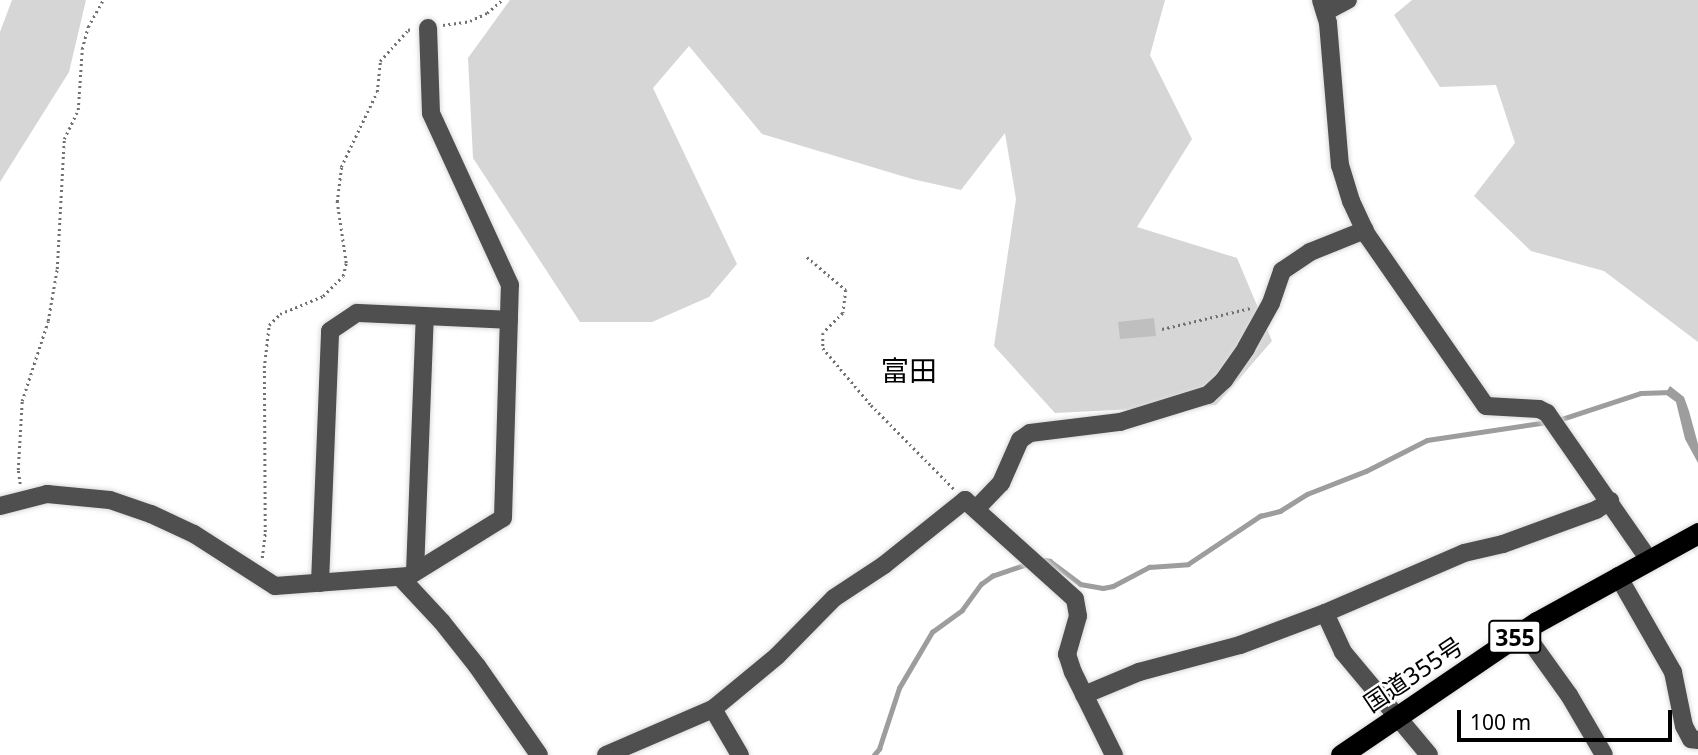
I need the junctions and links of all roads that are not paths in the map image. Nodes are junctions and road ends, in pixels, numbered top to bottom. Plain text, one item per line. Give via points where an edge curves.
1 (1348, 0) edge
2 (1323, 6) edge
3 (429, 28) road end
4 (1365, 230) junction
5 (425, 316) junction
6 (509, 320) junction
7 (1610, 501) junction
8 (970, 504) junction
9 (0, 506) edge
10 (1698, 533) edge
11 (1649, 560) junction
12 (408, 575) junction
13 (1618, 576) junction
14 (320, 583) junction
15 (1325, 613) junction
16 (1523, 631) junction
17 (1084, 695) junction
18 (713, 709) junction
19 (1398, 716) junction
20 (1698, 740) edge
21 (539, 755) edge
22 (606, 755) edge
23 (740, 755) edge
24 (1114, 755) edge
25 (1341, 755) edge
26 (1429, 755) edge
27 (1604, 755) edge

1 - 2 street
2 - 4 street via 1340,165
3 - 6 street via 431,113 510,285
4 - 7 street via 1486,406 1539,409 1554,422
4 - 8 street via 1310,252 1282,271 1271,303 1246,348 1208,395 1120,422 1030,433 1020,440 1001,484
5 - 6 street
5 - 12 street
5 - 14 street via 357,313 330,331
6 - 12 street via 503,518
7 - 11 street
7 - 15 street via 1503,544 1464,553
8 - 17 street via 1075,599 1077,616 1068,654
8 - 18 street via 834,598 768,664
9 - 14 street via 47,494 110,500 194,534 275,586
10 - 11 highway, 国道355号 / 355
11 - 13 highway, 国道355号 / 355
12 - 14 street
12 - 21 street
13 - 16 highway, 国道355号 / 355
13 - 20 street via 1673,673 1684,726 1691,739
15 - 17 street via 1205,656 1139,672
15 - 19 street via 1343,652
16 - 19 highway, 国道355号 / 355
16 - 27 street via 1569,695
17 - 24 street
18 - 22 street
18 - 23 street
19 - 25 highway, 国道355号 / 355
19 - 26 street

